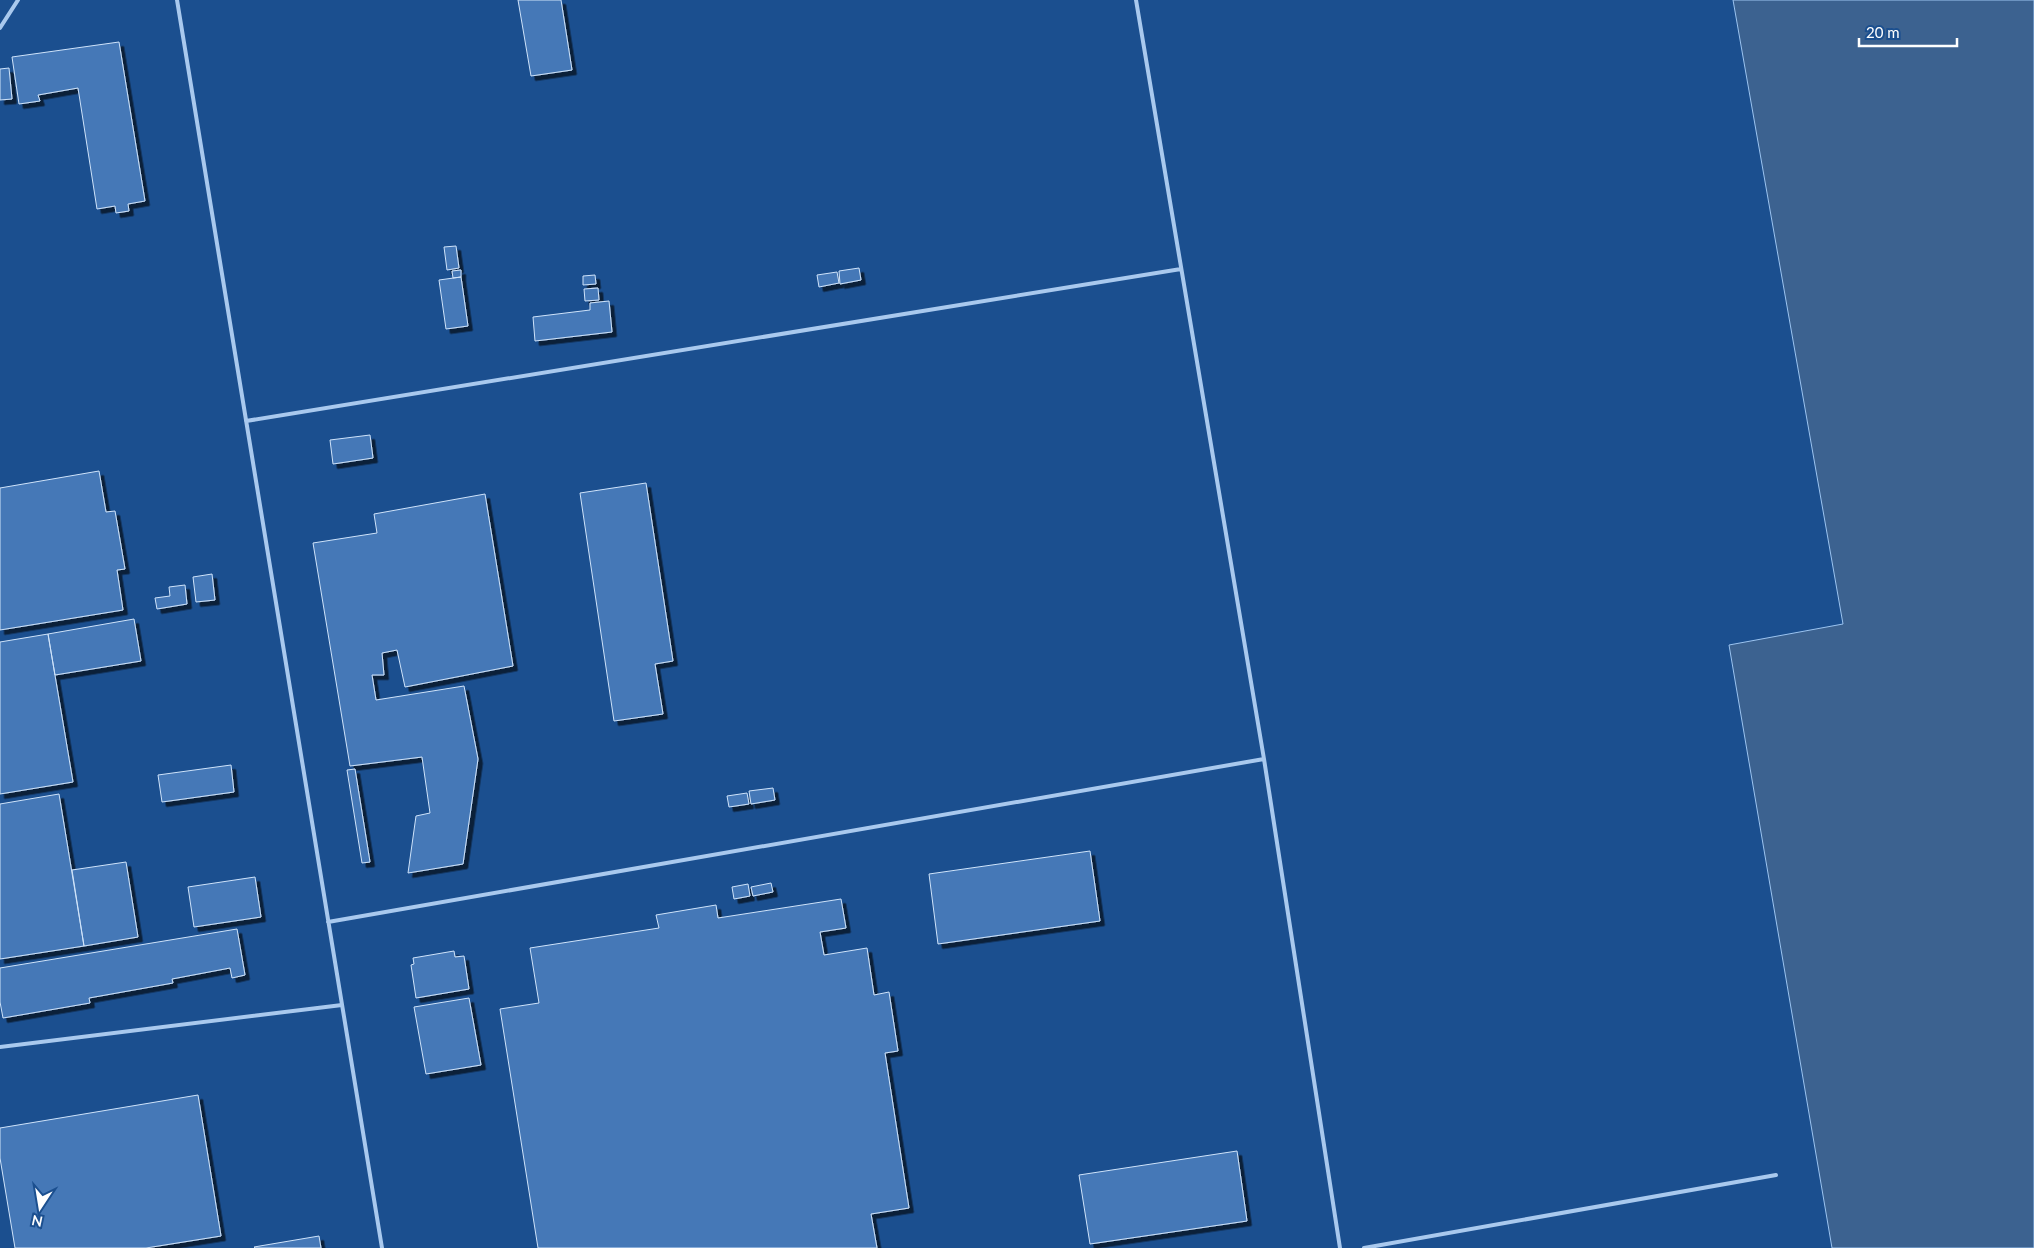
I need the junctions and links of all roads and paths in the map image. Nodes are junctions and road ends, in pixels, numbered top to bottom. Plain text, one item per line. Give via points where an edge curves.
1 (18, 0) edge
2 (177, 0) edge
3 (1136, 0) edge
4 (0, 28) edge
5 (1182, 269) junction
6 (246, 421) junction
7 (1264, 759) junction
8 (328, 922) junction
9 (342, 1005) junction
10 (0, 1047) edge
11 (1776, 1175) dead end
12 (382, 1248) edge
13 (1340, 1248) edge
14 (1364, 1248) edge

1 - 4 lane
2 - 6 lane
3 - 5 lane
5 - 6 lane
5 - 7 lane
6 - 8 lane
7 - 8 lane
7 - 13 lane
8 - 9 lane
9 - 10 lane
9 - 12 lane
11 - 14 lane

